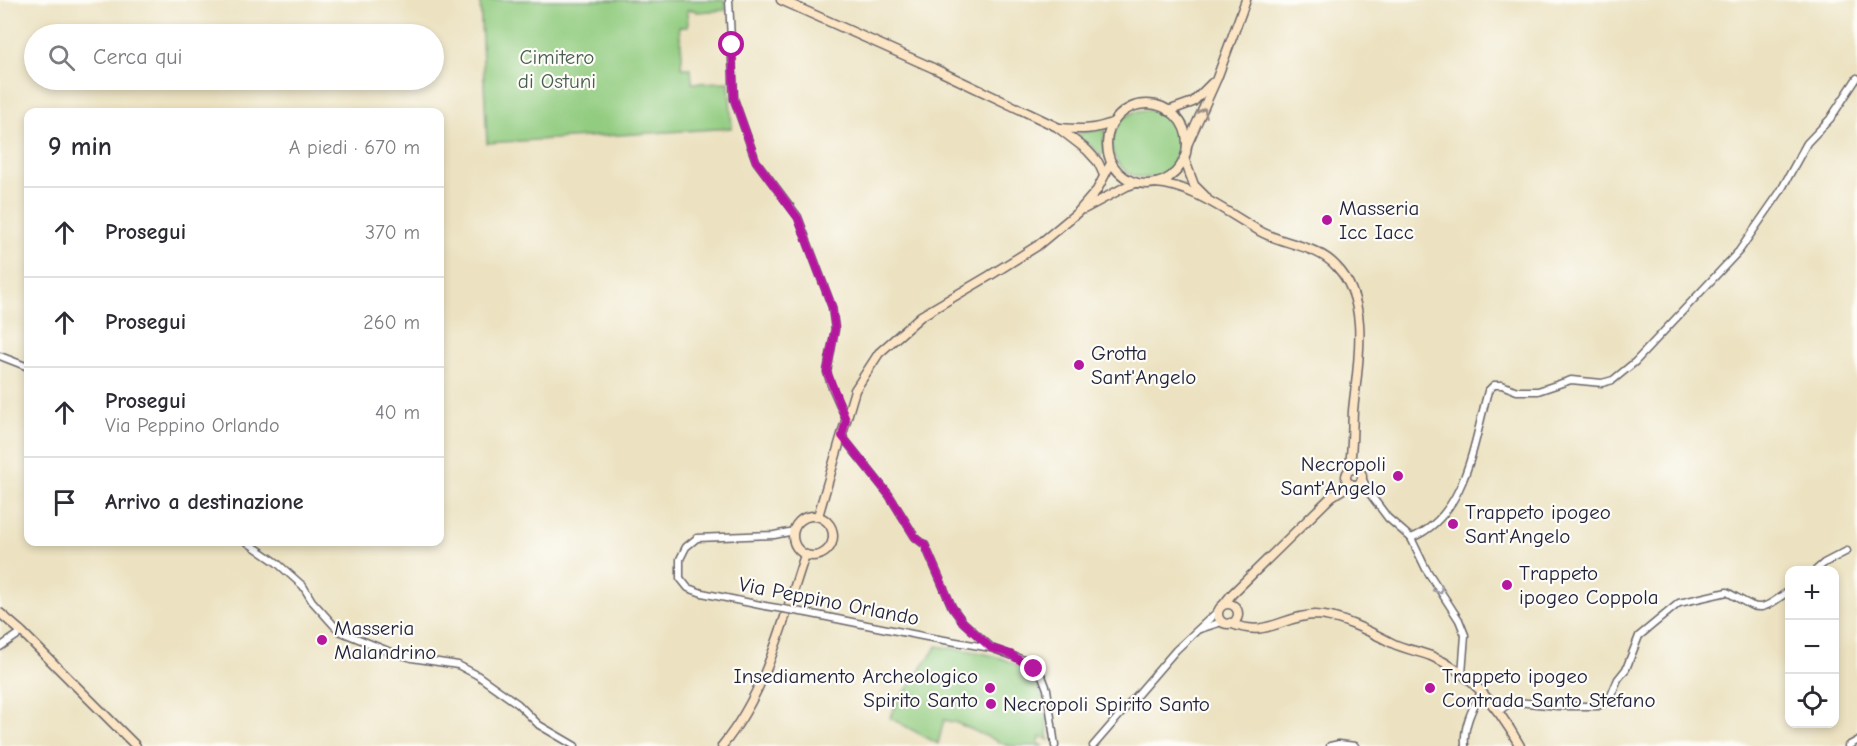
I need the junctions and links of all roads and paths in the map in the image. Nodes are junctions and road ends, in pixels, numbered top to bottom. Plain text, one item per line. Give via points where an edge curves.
1 (729, 0) edge
2 (781, 0) edge
3 (1246, 0) edge
4 (1217, 78) junction
5 (1857, 78) edge
6 (1168, 111) junction
7 (1114, 122) junction
8 (1057, 127) junction
9 (1186, 145) junction
10 (1087, 150) junction
11 (1184, 158) junction
12 (1110, 161) junction
13 (1104, 175) junction
14 (1137, 183) junction
15 (1155, 183) junction
16 (1212, 204) junction
17 (1078, 212) junction
18 (0, 356) edge
19 (24, 365) edge
20 (846, 420) junction
21 (842, 436) junction
22 (1354, 478) junction
23 (818, 516) junction
24 (794, 531) junction
25 (1411, 538) junction
26 (253, 546) edge
27 (1847, 551) dead end
28 (805, 555) junction
29 (1821, 566) edge
30 (1239, 589) junction
31 (1785, 594) edge
32 (1221, 608) junction
33 (1236, 611) junction
34 (0, 613) edge
35 (1226, 623) junction
36 (1251, 628) junction
37 (22, 632) junction
38 (1194, 632) junction
39 (0, 647) edge
40 (991, 648) junction
41 (1462, 674) junction
42 (1480, 692) junction
43 (1499, 711) junction
44 (1857, 741) edge
45 (136, 746) edge
46 (575, 746) edge
47 (722, 746) edge
48 (1055, 746) edge
49 (1093, 746) edge
50 (1330, 746) edge
51 (1355, 746) edge
52 (1465, 746) edge
53 (1520, 746) edge
54 (1848, 746) edge

1 - 20 street via 734,99 756,161 798,218 832,307 835,329 827,372
2 - 8 main road
3 - 4 main road
4 - 6 main road via 1193,102
9 -> 4 main road
5 - 25 street via 1830,119 1807,143 1780,192 1739,251 1613,380 1571,380 1538,391 1517,392 1494,385 1488,392 1475,444 1452,501 1441,519
6 - 7 main road via 1151,105 1133,107
6 - 9 main road via 1181,126
7 - 8 main road via 1081,131
7 - 12 main road via 1108,133
8 - 10 main road
9 - 11 main road
10 - 12 main road
10 - 13 main road
11 - 15 main road via 1177,170
11 - 16 main road via 1194,185
12 - 13 main road
12 - 14 main road via 1118,172
13 - 17 main road
14 - 15 main road
14 - 17 main road
15 - 16 main road via 1185,189
16 - 22 main road via 1264,234 1318,252 1346,278 1354,298 1360,346 1352,424
17 - 20 main road via 1037,246 921,316 879,353 855,390
18 - 19 street
20 - 21 main road
21 - 23 main road
21 - 40 street via 889,495 915,537 925,545 952,607
22 - 25 street
22 - 30 main road via 1338,485 1332,496
23 - 24 main road via 806,517
23 - 28 main road via 829,524 832,542 825,553
24 - 28 main road via 796,547
24 - 40 street, Via Peppino Orlando, bridge via 774,536 697,538 680,559 680,578 688,588 702,593
25 -> 41 street via 1465,635
26 - 46 street via 303,586 339,632 412,658 458,665
27 - 29 street
28 - 47 main road via 758,689 739,725
30 - 32 main road
30 - 33 main road
31 - 43 street via 1762,608 1754,608 1727,592 1679,603 1639,636 1610,698 1598,706 1516,702
32 - 33 main road via 1231,604
32 - 35 main road via 1218,618
32 - 38 street
33 - 35 main road via 1236,620
33 - 36 main road
34 - 37 main road
35 - 36 main road
35 - 38 street
36 - 41 main road via 1265,629 1322,616 1372,631 1401,647 1439,659
37 - 39 street
37 - 45 main road
38 - 49 street
40 - 48 street, Via Peppino Orlando via 1024,660 1042,676
41 - 42 main road
42 - 43 main road
42 - 52 street via 1471,712
43 - 53 main road
44 - 54 street
50 - 51 street

